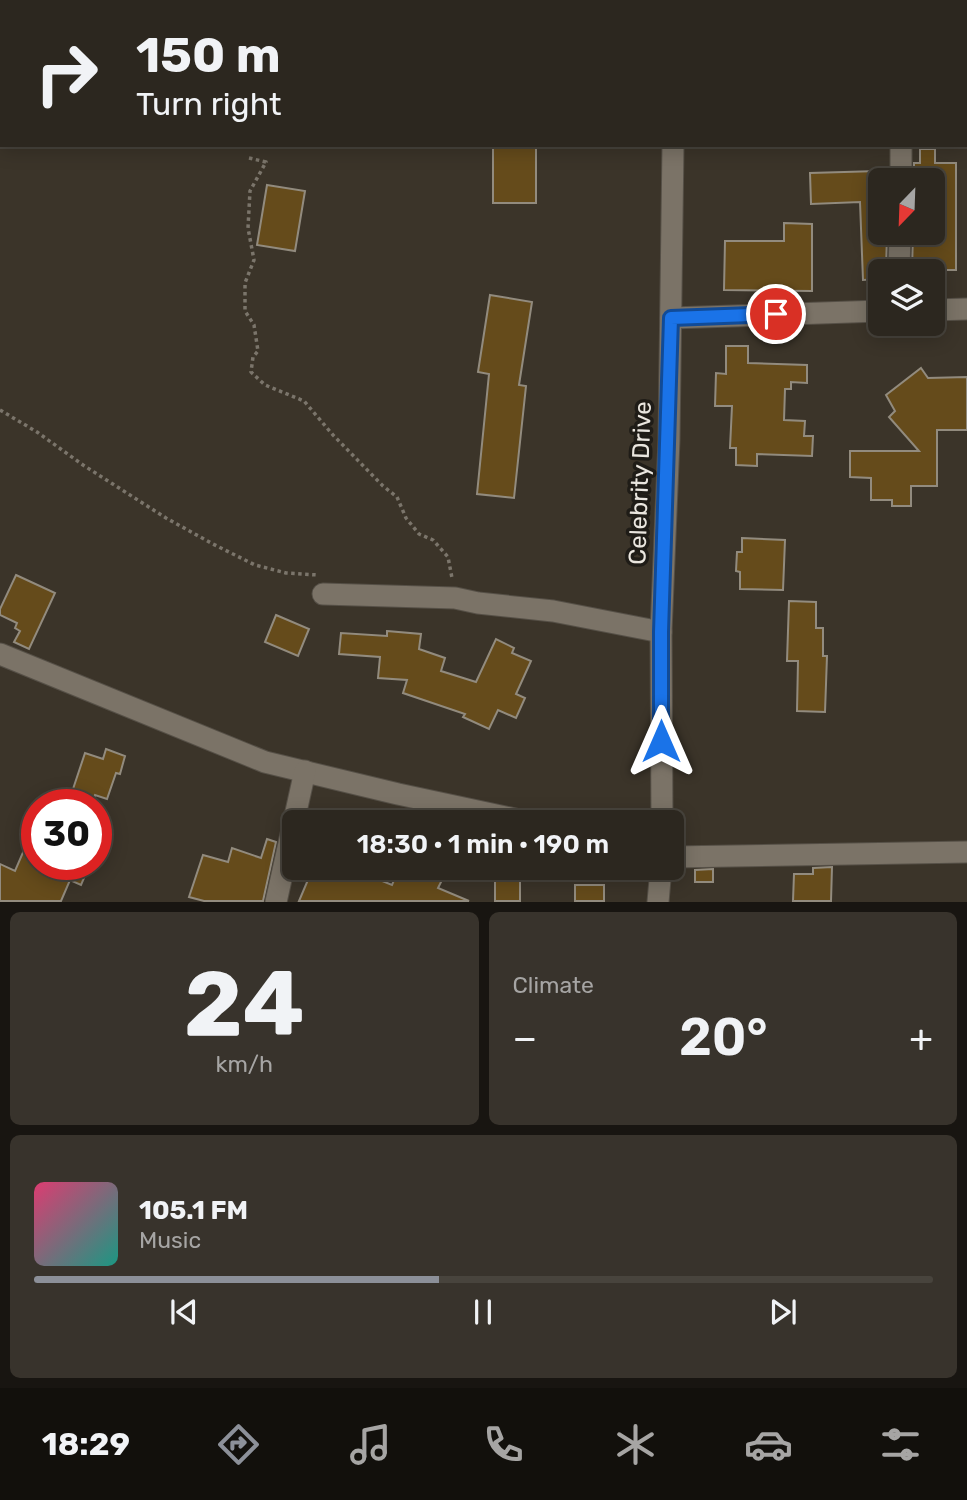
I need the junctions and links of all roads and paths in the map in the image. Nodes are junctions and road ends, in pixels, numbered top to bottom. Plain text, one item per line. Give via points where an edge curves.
1 (673, 147) edge
2 (901, 147) edge
3 (249, 158) dead end
4 (901, 168) edge
5 (967, 309) edge
6 (945, 310) edge
7 (868, 311) edge
8 (671, 318) junction
9 (0, 410) edge
10 (323, 585) joint
11 (456, 597) junction
12 (661, 632) junction
13 (0, 654) edge
14 (305, 771) junction
15 (476, 810) edge
16 (662, 810) edge
17 (967, 852) edge
18 (684, 857) edge
19 (660, 880) edge
20 (275, 901) edge
21 (658, 901) edge

1 - 8 street, Celebrity Drive
2 - 4 street
3 - 11 path via 266,162 250,191 248,228 254,260 245,283 245,311 254,325 258,351 251,372 265,385 304,401 397,497 419,534 433,540 448,557
5 - 6 street
7 - 8 street
8 - 12 street, Celebrity Drive
9 - 10 path via 213,544 255,565
10 - 11 street
11 - 12 street
12 - 16 street, Celebrity Drive
13 - 14 street via 265,761
14 - 15 street
14 - 20 street
17 - 18 street
19 - 21 street

